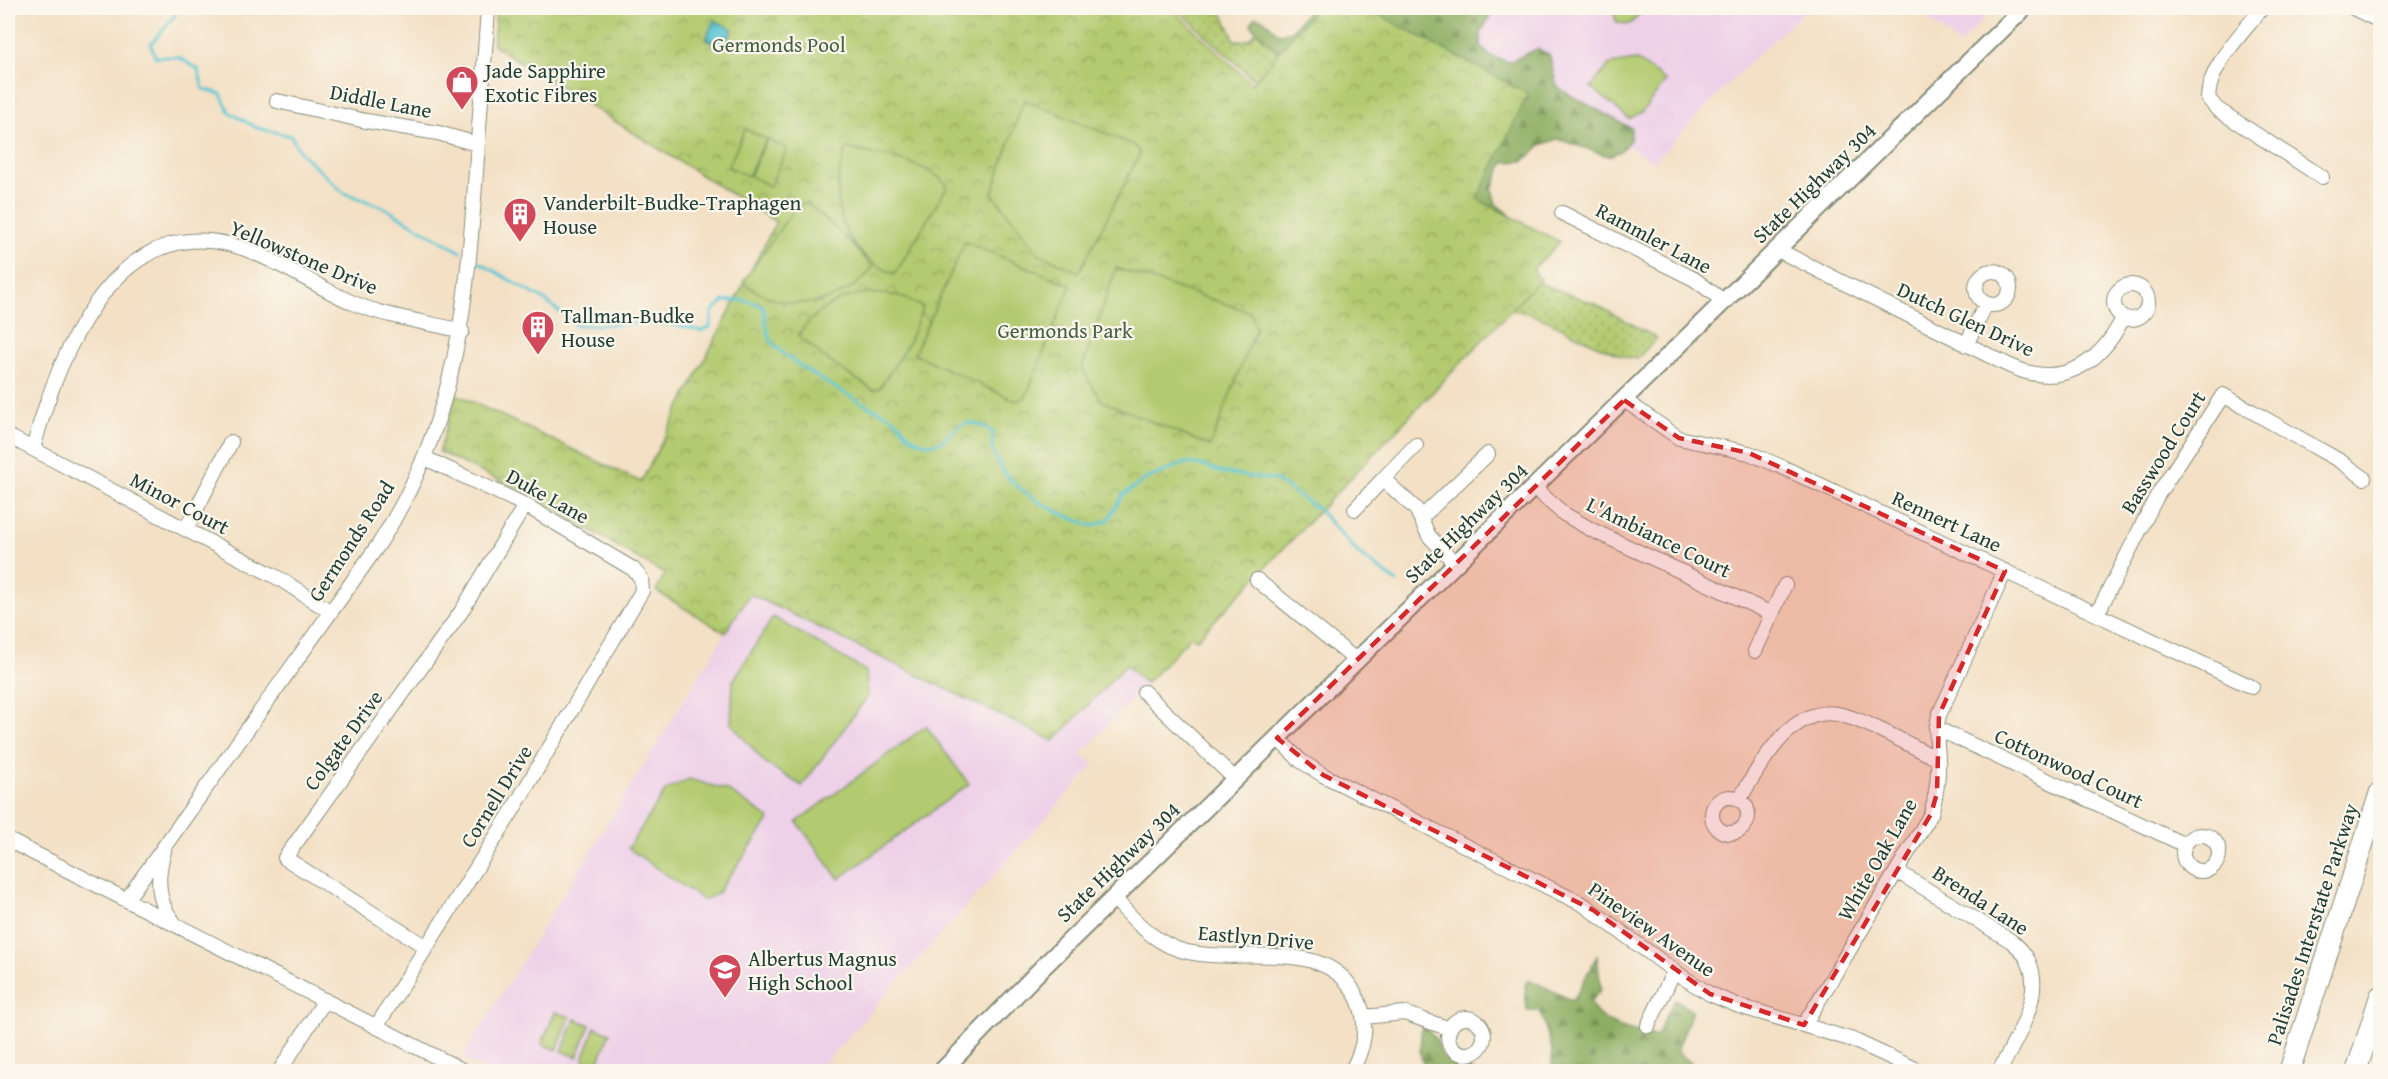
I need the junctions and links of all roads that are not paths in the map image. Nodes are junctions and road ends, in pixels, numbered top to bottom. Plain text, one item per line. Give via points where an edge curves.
1 (488, 8) edge
2 (2025, 8) edge
3 (2262, 8) edge
4 (2353, 8) edge
5 (2380, 21) edge
6 (277, 101) dead end
7 (477, 144) junction
8 (2322, 177) dead end
9 (1562, 213) dead end
10 (1778, 250) junction
11 (1725, 302) junction
12 (1986, 304) dead end
13 (2123, 318) dead end
14 (462, 331) junction
15 (1966, 345) junction
16 (1624, 400) junction
17 (8, 436) edge
18 (231, 442) dead end
19 (1416, 445) dead end
20 (33, 449) junction
21 (1488, 454) dead end
22 (425, 458) junction
23 (2364, 478) dead end
24 (1383, 479) junction
25 (1534, 488) junction
26 (525, 505) junction
27 (1355, 509) dead end
28 (1422, 517) junction
29 (186, 529) junction
30 (1456, 564) junction
31 (2005, 571) junction
32 (1257, 580) dead end
33 (642, 582) joint
34 (1785, 585) dead end
35 (331, 612) junction
36 (1772, 614) junction
37 (2097, 614) junction
38 (1755, 651) dead end
39 (1357, 661) junction
40 (2252, 687) dead end
41 (1144, 692) dead end
42 (1936, 728) junction
43 (1277, 738) junction
44 (1938, 759) junction
45 (1235, 779) junction
46 (2380, 792) edge
47 (1739, 800) dead end
48 (8, 840) edge
49 (168, 841) junction
50 (2185, 845) dead end
51 (1898, 872) junction
52 (1114, 898) junction
53 (127, 899) junction
54 (177, 924) junction
55 (426, 947) junction
56 (1674, 971) junction
57 (2380, 996) edge
58 (325, 1000) junction
59 (1364, 1017) junction
60 (1804, 1025) junction
61 (1648, 1026) dead end
62 (376, 1027) junction
63 (1450, 1029) dead end
64 (279, 1071) edge
65 (466, 1071) edge
66 (941, 1071) edge
67 (1351, 1071) edge
68 (1922, 1071) edge
69 (1999, 1071) edge
70 (2289, 1071) edge
71 (2356, 1071) edge

1 - 7 street, Germonds Road
2 - 10 main road, State Highway 304
3 - 8 street via 2223,59 2209,85 2208,98 2217,109
4 - 5 street
6 - 7 street, Diddle Lane
7 - 14 street, Germonds Road
9 - 11 street, Rammler Lane via 1694,279
10 - 11 main road, State Highway 304
10 - 15 street, Dutch Glen Drive
11 - 16 main road, State Highway 304
12 - 15 street
13 - 15 street, Dutch Glen Drive via 2098,354 2086,364 2061,373 2025,372
14 - 20 street, Yellowstone Drive via 356,304 228,244 185,240 162,246 136,261 112,282 82,325 52,384
14 - 22 street, Germonds Road
16 - 25 main road, State Highway 304
16 - 31 street, Rennert Lane via 1679,438 1749,453
17 - 20 street, Minor Court
18 - 29 street
19 - 24 street
20 - 29 street, Minor Court
21 - 28 street
22 - 26 street, Duke Lane
22 - 35 street, Germonds Road via 392,524
23 - 37 street, Basswood Court via 2223,395 2157,496
24 - 27 street
24 - 28 street
25 - 30 main road, State Highway 304
25 - 36 street, L'Ambiance Court via 1564,514 1592,530
26 - 33 street, Duke Lane via 633,569
26 - 55 street, Colgate Drive via 457,618 285,858
28 - 30 street via 1429,536
29 - 35 street, Minor Court via 280,579
30 - 39 main road, State Highway 304
31 - 37 street, Rennert Lane
31 - 42 street, White Oak Lane
32 - 39 street
33 - 55 street, Cornell Drive via 639,599
34 - 36 street
35 - 49 street, Germonds Road
36 - 38 street
37 - 40 street, Rennert Lane
39 - 43 main road, State Highway 304
41 - 45 street
42 - 44 street, White Oak Lane
42 - 50 street, Cottonwood Court
43 - 45 main road, State Highway 304
43 - 56 street, Pineview Avenue via 1323,775 1593,910
44 - 47 street via 1843,715 1823,713 1797,725 1776,742
44 - 51 street, White Oak Lane via 1937,794 1931,814
45 - 52 main road, State Highway 304
46 - 70 highway, Palisades Interstate Parkway
48 - 53 street
49 - 53 street, Germonds Road
49 - 54 street, Germonds Road via 159,887 165,910
51 - 60 street, White Oak Lane
51 - 69 street, Brenda Lane via 2011,941 2031,964 2034,986 2030,1007
52 - 59 street, Eastlyn Drive via 1151,934 1179,950 1297,958 1322,964 1348,983
52 - 66 main road, State Highway 304
53 - 54 street
54 - 58 street
55 - 62 street, Cornell Drive
56 - 60 street, Pineview Avenue via 1729,1003
56 - 61 street
57 - 71 highway
58 - 62 street
58 - 64 street
59 - 63 street via 1404,1013
59 - 67 street, Eastlyn Drive via 1364,1043
60 - 68 street, Pineview Avenue via 1853,1040
62 - 65 street

